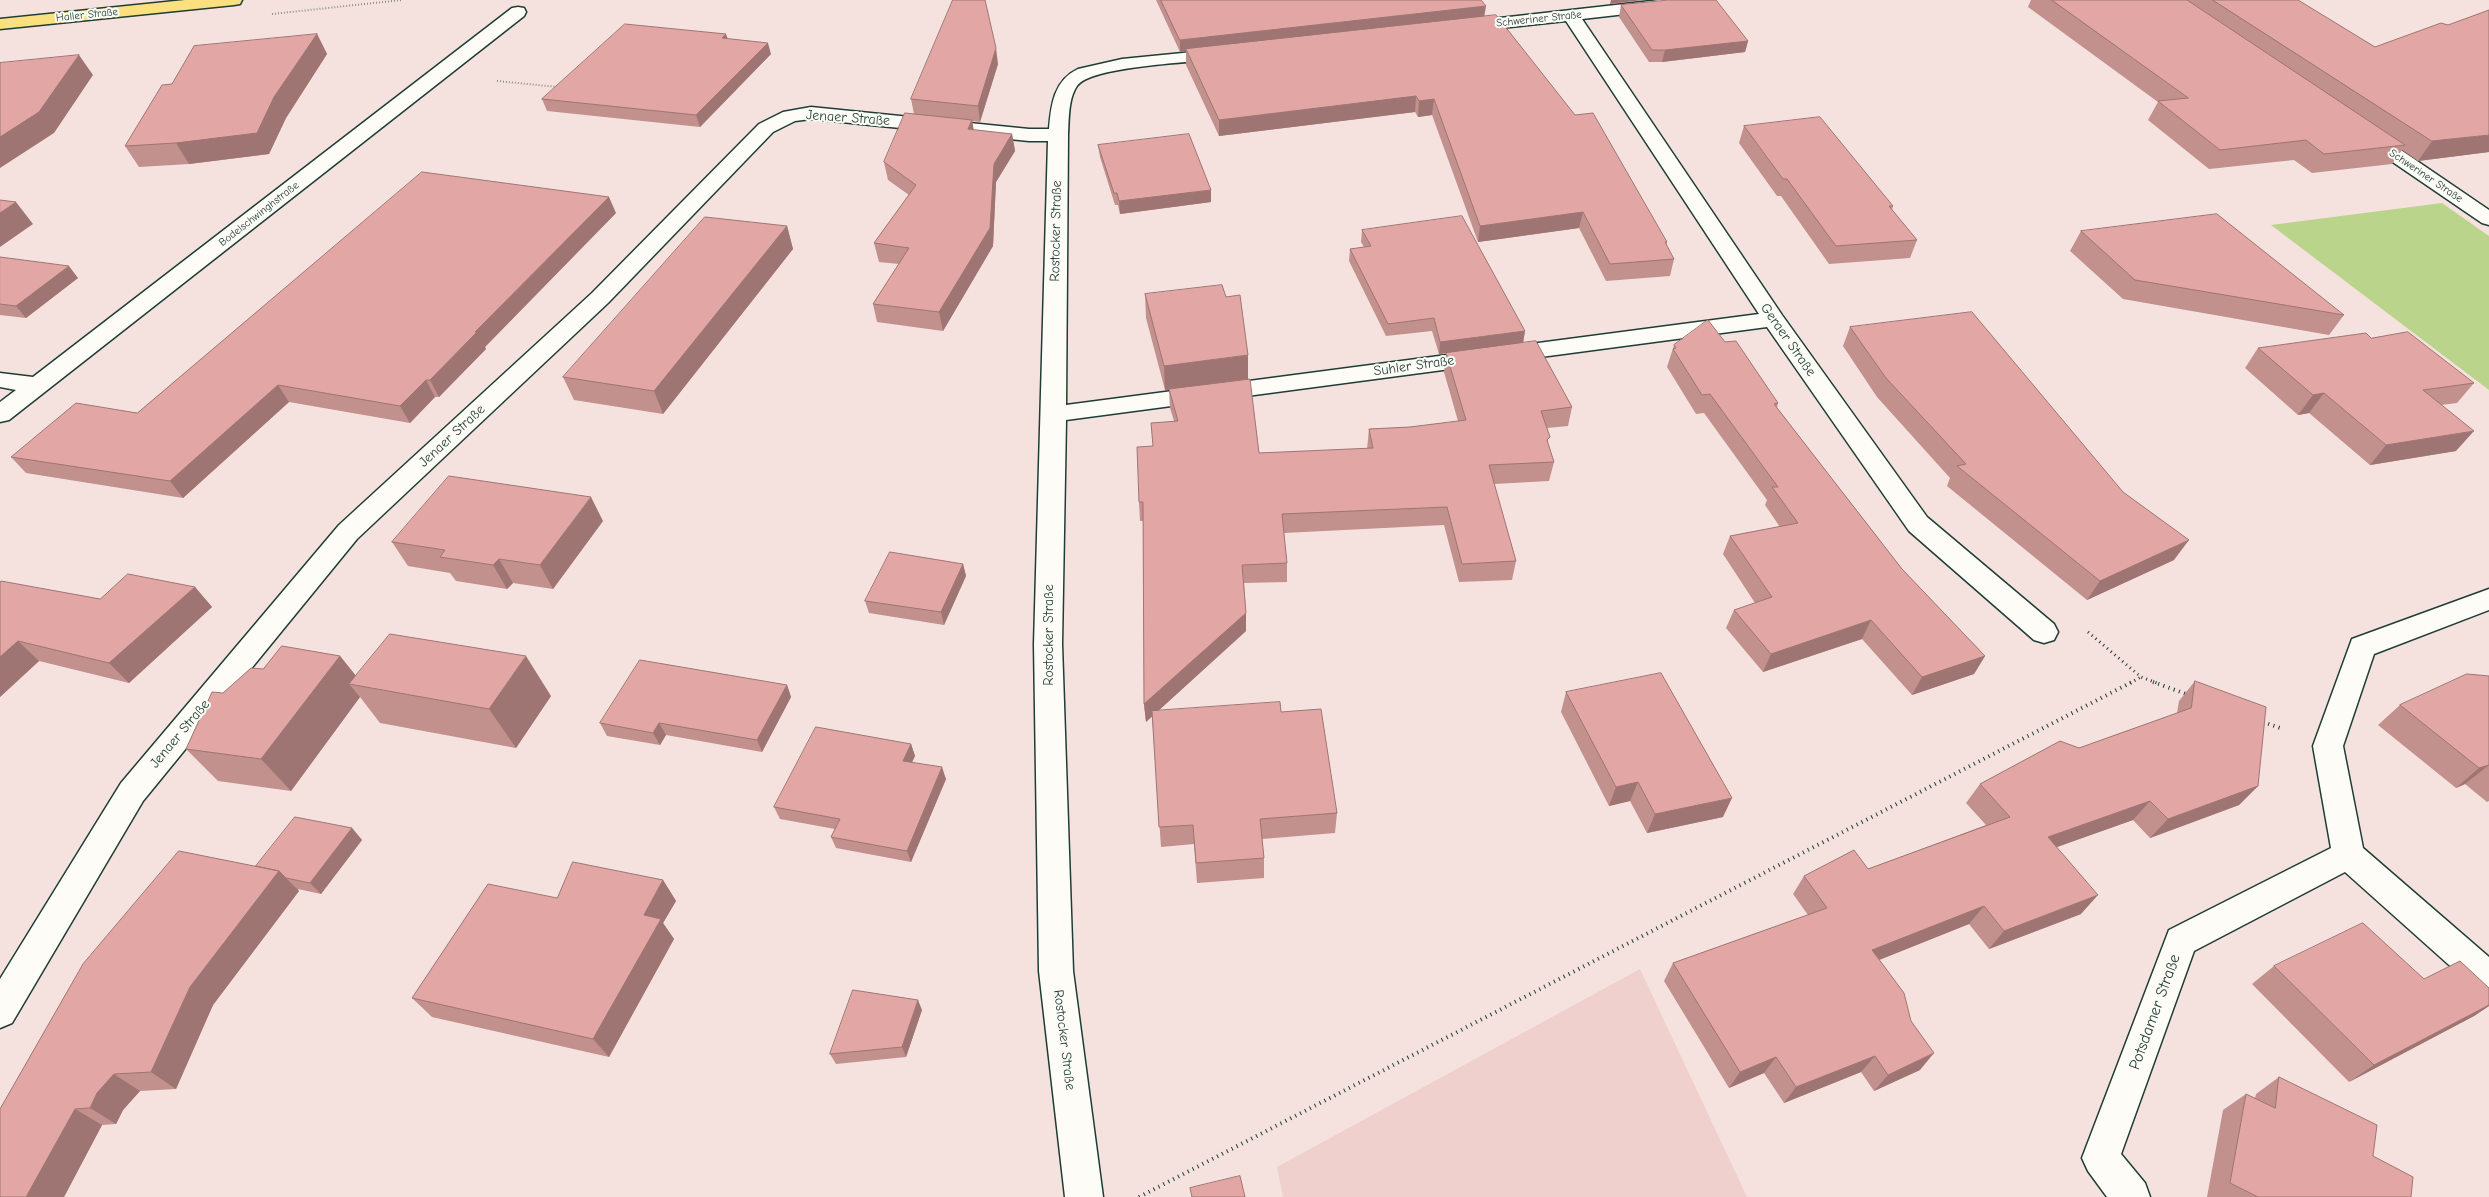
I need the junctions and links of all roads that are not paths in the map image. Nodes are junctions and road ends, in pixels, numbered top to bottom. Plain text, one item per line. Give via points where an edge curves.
1 (228, 0) edge
2 (1705, 0) edge
3 (518, 12) dead end
4 (1571, 16) junction
5 (0, 24) edge
6 (1444, 30) edge
7 (1240, 52) edge
8 (2352, 126) edge
9 (1058, 135) junction
10 (2489, 219) edge
11 (1773, 319) junction
12 (0, 380) edge
13 (37, 385) junction
14 (0, 414) edge
15 (1054, 414) junction
16 (2489, 600) edge
17 (2044, 632) road end
18 (2348, 855) junction
19 (2489, 979) edge
20 (0, 1010) edge
21 (1084, 1197) edge
22 (2131, 1197) edge

1 - 5 main road, Haller Straße
2 - 4 street, Schweriner Straße
3 - 13 street, Bodelschwinghstraße
4 - 6 street, Schweriner Straße
4 - 11 street, Geraer Straße
7 - 9 street, Rostocker Straße via 1103,68 1075,76 1064,92
8 - 10 street, Schweriner Straße
9 - 15 street, Rostocker Straße
9 - 20 street, Jenaer Straße via 1029,135 811,113 790,116 766,128 600,298 348,532 132,792
11 - 15 street, Suhler Straße
11 - 17 street, Geraer Straße via 1918,524
12 - 13 street
13 - 14 street, Bodelschwinghstraße
15 - 21 street, Rostocker Straße via 1048,644 1056,971
16 - 18 street via 2362,647 2328,746
18 - 19 street
18 - 22 street, Potsdamer Straße via 2181,941 2101,1158

